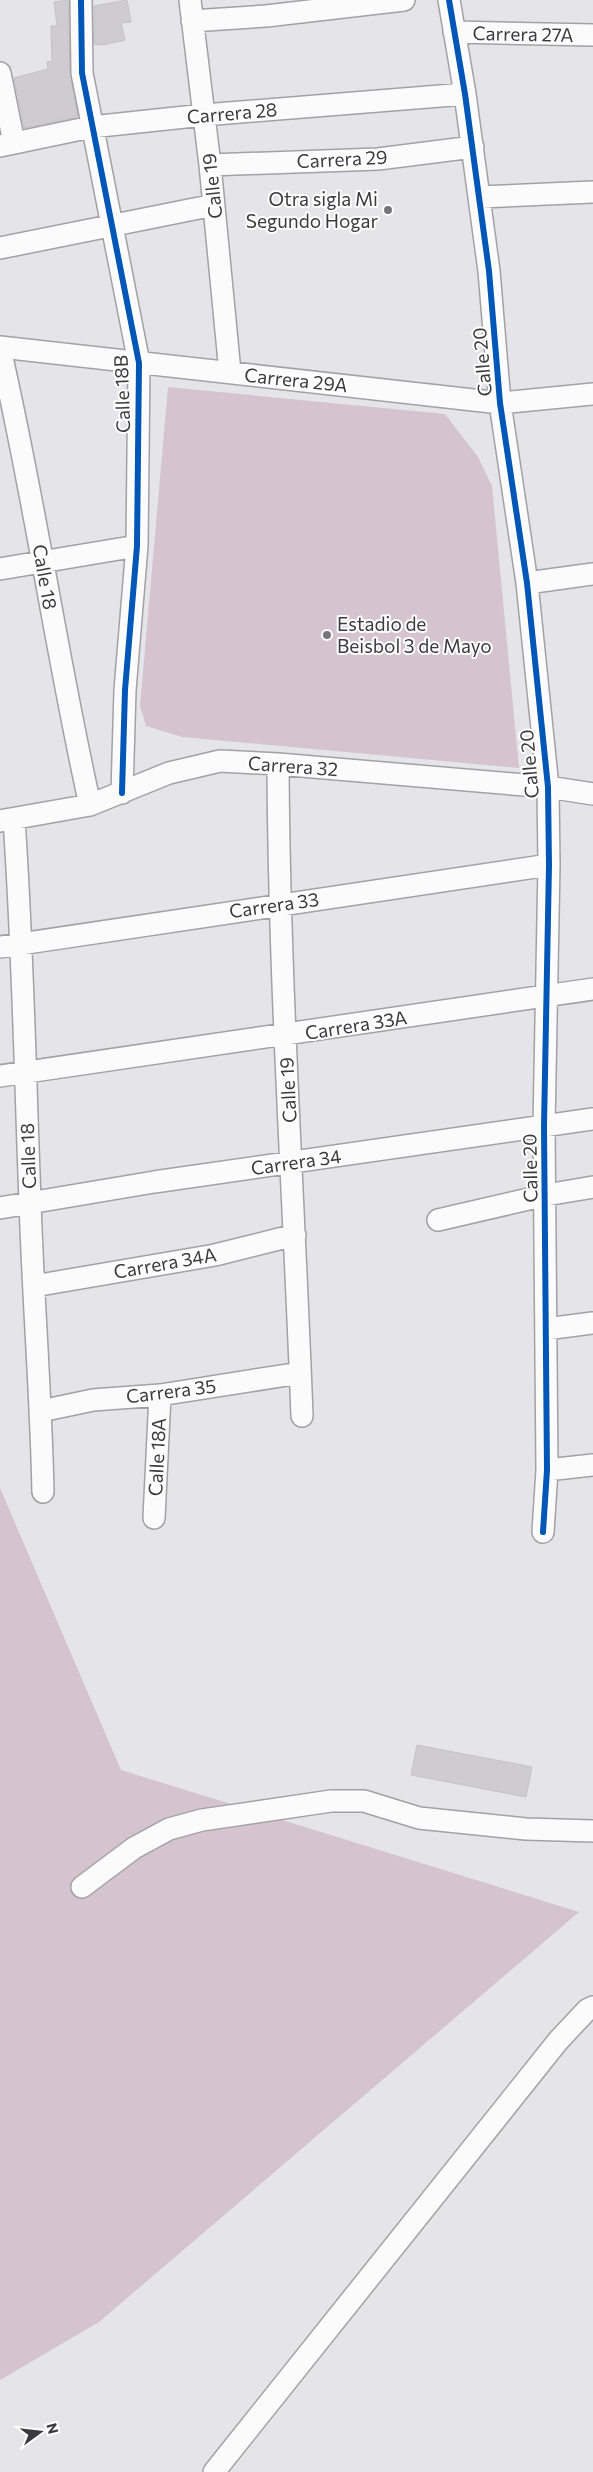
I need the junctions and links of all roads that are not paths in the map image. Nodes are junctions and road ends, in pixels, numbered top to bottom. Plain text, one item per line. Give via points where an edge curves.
1 (81, 0) edge
2 (190, 0) edge
3 (404, 0) edge
4 (449, 0) edge
5 (192, 21) junction
6 (454, 32) junction
7 (593, 35) edge
8 (0, 73) edge
9 (465, 94) junction
10 (204, 115) junction
11 (91, 127) junction
12 (7, 144) edge
13 (473, 147) junction
14 (210, 165) junction
15 (593, 192) edge
16 (479, 197) junction
17 (214, 205) junction
18 (111, 226) junction
19 (0, 248) edge
20 (0, 348) edge
21 (140, 363) junction
22 (230, 372) junction
23 (593, 394) edge
24 (500, 403) junction
25 (137, 546) junction
26 (42, 560) junction
27 (0, 569) edge
28 (593, 574) edge
29 (527, 583) junction
30 (278, 764) junction
31 (548, 787) junction
32 (122, 793) junction
33 (593, 794) edge
34 (90, 804) junction
35 (7, 821) edge
36 (549, 865) junction
37 (279, 905) junction
38 (22, 943) junction
39 (0, 947) edge
40 (593, 989) edge
41 (547, 996) junction
42 (286, 1036) junction
43 (26, 1072) junction
44 (0, 1076) edge
45 (593, 1119) edge
46 (544, 1126) junction
47 (292, 1162) junction
48 (593, 1187) edge
49 (546, 1195) junction
50 (30, 1203) junction
51 (0, 1208) edge
52 (438, 1220) dead end
53 (295, 1235) junction
54 (34, 1286) junction
55 (593, 1323) edge
56 (546, 1329) junction
57 (300, 1373) junction
58 (160, 1395) junction
59 (41, 1411) junction
60 (302, 1416) dead end
61 (593, 1465) edge
62 (547, 1470) junction
63 (43, 1492) dead end
64 (154, 1518) dead end
65 (543, 1532) dead end
66 (593, 1831) edge
67 (82, 1887) dead end
68 (593, 2007) edge
69 (214, 2472) edge

1 - 11 street, Calle 18B via 82,73
2 - 5 street, Calle 19
3 - 5 street
4 - 6 street, Calle 20
5 - 10 street, Calle 19
6 - 7 street, Carrera 27A
6 - 9 street, Calle 20
8 - 12 street
9 - 10 street, Carrera 28
9 - 13 street, Calle 20
10 - 11 street, Carrera 28
10 - 14 street, Calle 19
11 - 12 street, Carrera 28
11 - 18 street, Calle 18B
13 - 14 street, Carrera 29 via 378,159
13 - 16 street, Calle 20
14 - 17 street, Calle 19
15 - 16 street
16 - 24 street, Calle 20
17 - 18 street
17 - 22 street, Calle 19
18 - 19 street
18 - 21 street, Calle 18B
20 - 21 street, Carrera 29A
20 - 26 street, Calle 18 via 21,438
21 - 22 street, Carrera 29A
21 - 25 street, Calle 18B
22 - 24 street, Carrera 29A
23 - 24 street, Carrera 29A
24 - 29 street, Calle 20
25 - 26 street
25 - 32 street, Calle 18B via 125,690
26 - 27 street
26 - 34 street, Calle 18
28 - 29 street
29 - 31 street, Calle 20
30 - 31 street, Carrera 32
30 - 32 street, Carrera 32 via 220,761 169,773
30 - 37 street, Calle 19
31 - 33 street, Carrera 32
31 - 36 street, Calle 20
32 - 34 street, Carrera 32
34 - 35 street, Carrera 32
35 - 38 street, Calle 18
36 - 37 street, Carrera 33
36 - 41 street, Calle 20
37 - 38 street, Carrera 33
37 - 42 street, Calle 19
38 - 39 street, Carrera 33
38 - 43 street, Calle 18
40 - 41 street, Carrera 33A
41 - 42 street, Carrera 33A
41 - 46 street, Calle 20
42 - 43 street, Carrera 33A
42 - 47 street, Calle 19
43 - 44 street, Carrera 33A
43 - 50 street, Calle 18
45 - 46 street, Carrera 34
46 - 47 street, Carrera 34
46 - 49 street, Calle 20
47 - 50 street, Carrera 34
47 - 53 street, Calle 19
48 - 49 street
49 - 52 street
49 - 56 street, Calle 20
50 - 51 street, Carrera 34
50 - 54 street, Calle 18
53 - 54 street, Carrera 34A via 215,1255
53 - 57 street, Calle 19
54 - 59 street, Calle 18
55 - 56 street
56 - 62 street, Calle 20
57 - 58 street, Carrera 35
57 - 60 street, Calle 19
58 - 59 street, Carrera 35 via 93,1400
58 - 64 street, Calle 18A
59 - 63 street, Calle 18
61 - 62 street
62 - 65 street, Calle 20
66 - 67 street via 526,1829 420,1818 364,1801 331,1801 202,1820 169,1829 134,1848
68 - 69 street via 558,2041

